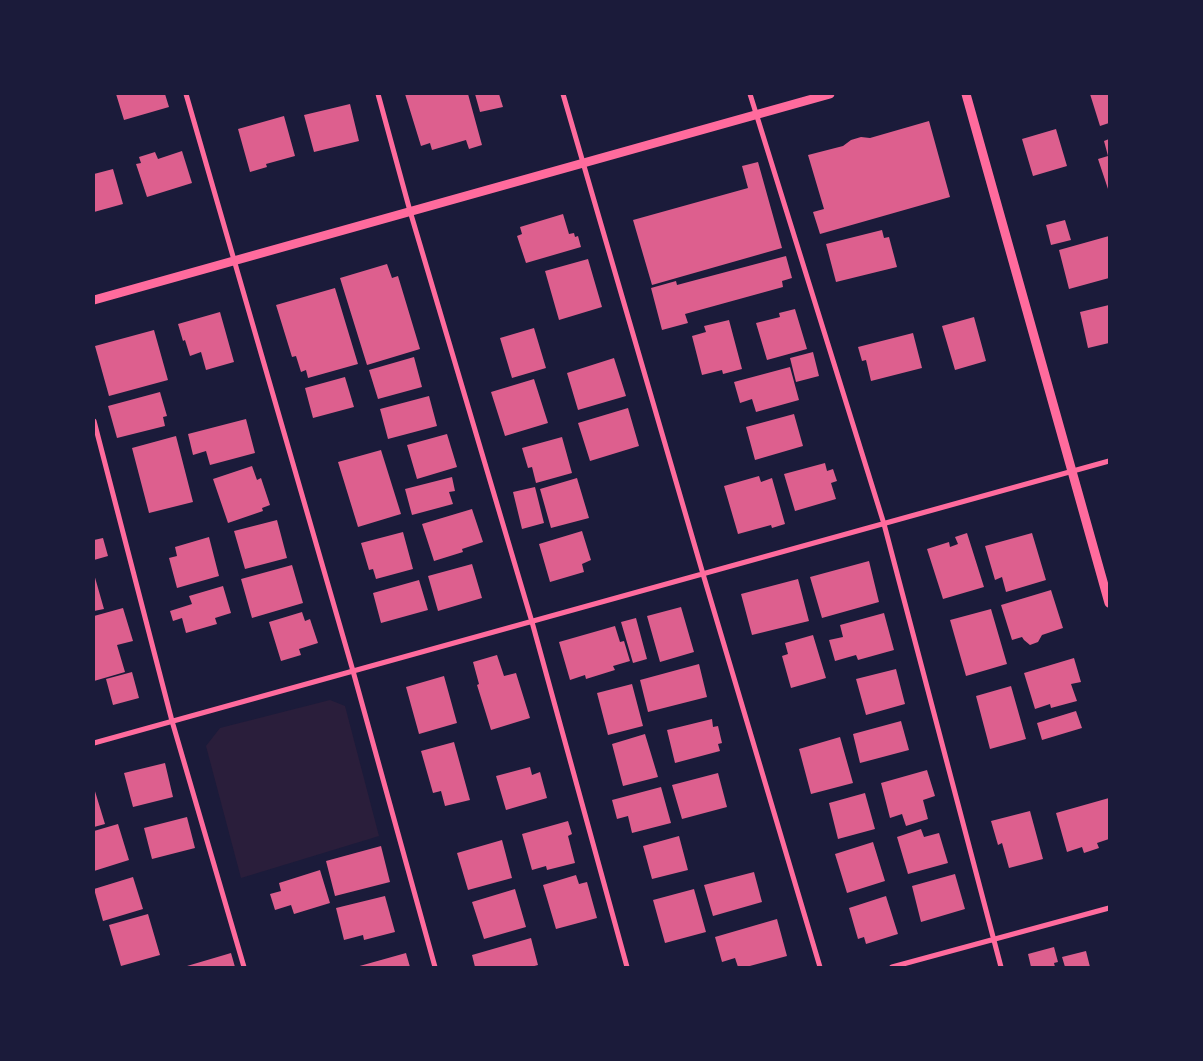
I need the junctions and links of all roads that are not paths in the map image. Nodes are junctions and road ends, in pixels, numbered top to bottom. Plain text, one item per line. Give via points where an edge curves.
1 (186, 94) edge
2 (378, 94) edge
3 (563, 94) edge
4 (750, 94) edge
5 (830, 94) edge
6 (966, 94) edge
7 (756, 114) junction
8 (583, 163) junction
9 (410, 212) junction
10 (234, 261) junction
11 (94, 300) edge
12 (94, 421) edge
13 (1109, 461) edge
14 (1072, 471) junction
15 (884, 524) junction
16 (703, 574) junction
17 (1109, 603) edge
18 (532, 622) junction
19 (353, 671) junction
20 (172, 722) junction
21 (94, 743) edge
22 (1109, 908) edge
23 (993, 939) junction
24 (244, 967) edge
25 (435, 967) edge
26 (627, 967) edge
27 (820, 967) edge
28 (892, 967) edge
29 (1002, 967) edge

1 - 10 street
2 - 9 street
3 - 8 street
4 - 7 street
5 - 7 street
6 - 14 street
7 - 8 street
7 - 15 street
8 - 9 street
8 - 16 street
9 - 10 street
9 - 18 street
10 - 11 street
10 - 19 street
12 - 20 street
13 - 14 street
14 - 15 street
14 - 17 street
15 - 16 street
15 - 23 street
16 - 18 street
16 - 27 street
18 - 19 street
18 - 26 street
19 - 20 street
19 - 25 street
20 - 21 street
20 - 24 street
22 - 23 street
23 - 28 street
23 - 29 street

